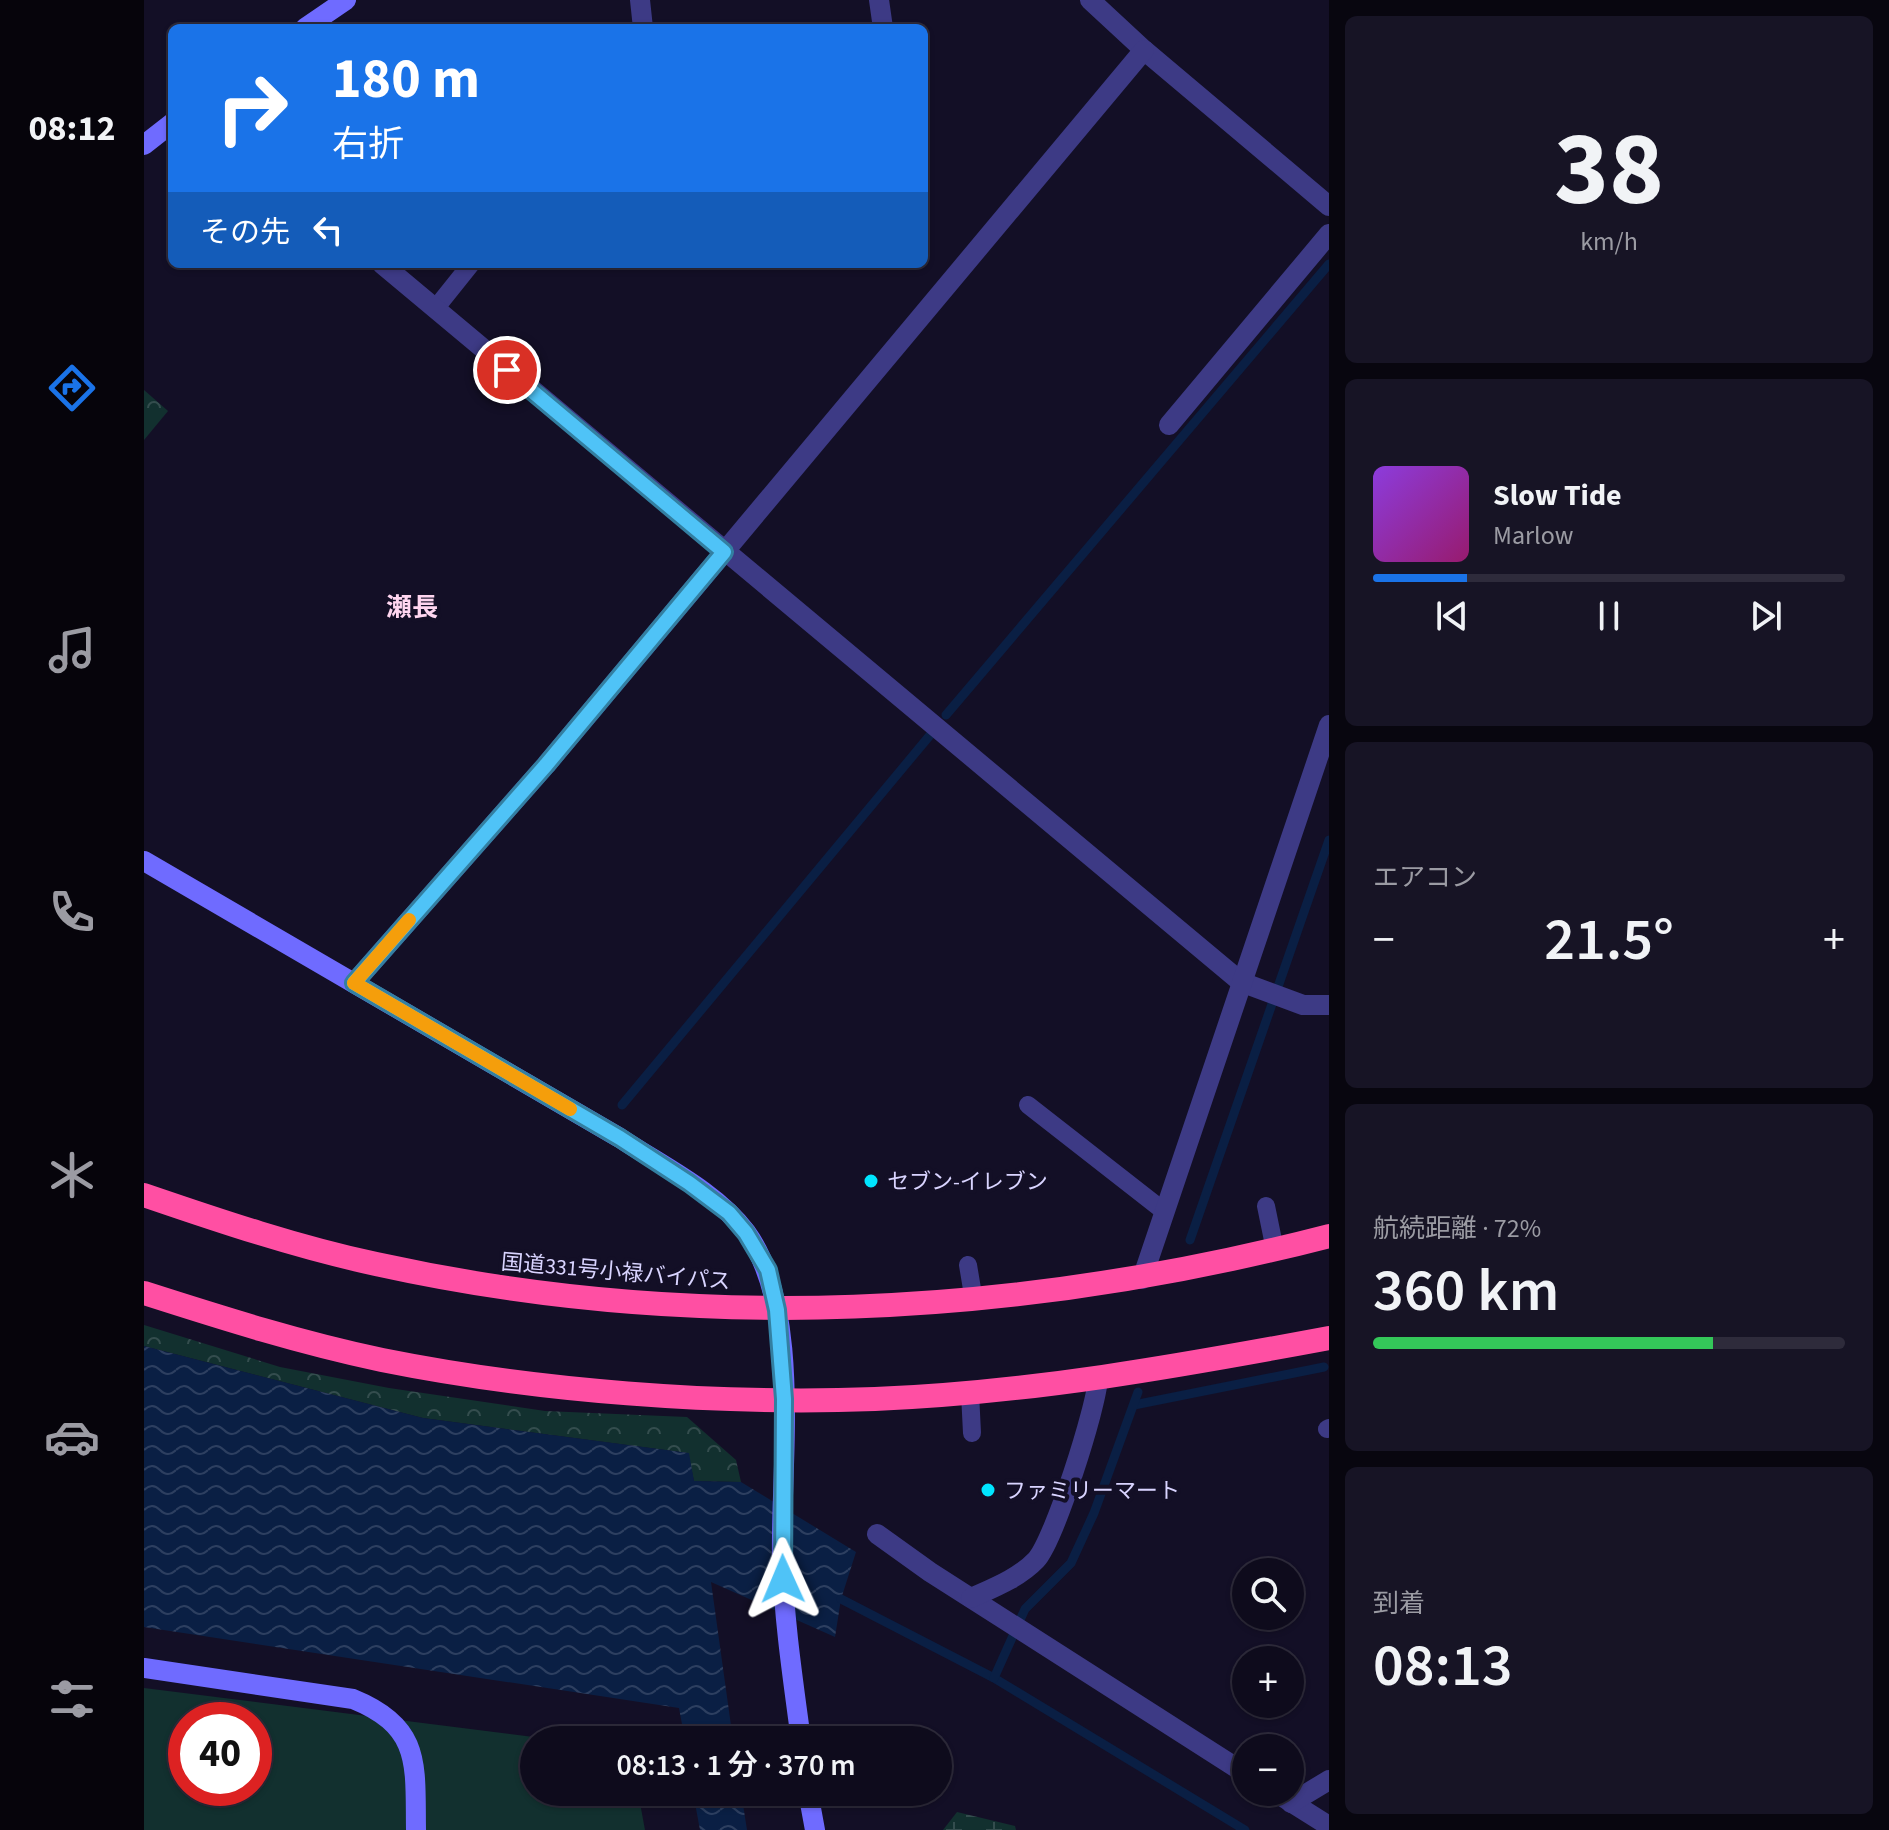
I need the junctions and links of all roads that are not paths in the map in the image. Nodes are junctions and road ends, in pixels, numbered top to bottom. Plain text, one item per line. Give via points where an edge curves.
1 (346, 0) edge
2 (640, 0) edge
3 (879, 0) edge
4 (1090, 0) edge
5 (311, 24) edge
6 (643, 24) edge
7 (882, 24) edge
8 (1144, 50) junction
9 (168, 126) edge
10 (144, 145) edge
11 (1329, 206) edge
12 (1329, 234) edge
13 (387, 268) edge
14 (468, 268) edge
15 (435, 309) junction
16 (1169, 425) dead end
17 (724, 552) junction
18 (1329, 725) edge
19 (144, 861) edge
20 (354, 983) junction
21 (1246, 985) junction
22 (1329, 1005) edge
23 (1028, 1105) dead end
24 (144, 1195) edge
25 (1266, 1206) dead end
26 (1165, 1212) junction
27 (1329, 1236) edge
28 (1275, 1250) junction
29 (968, 1265) dead end
30 (1142, 1279) junction
31 (144, 1293) edge
32 (974, 1301) junction
33 (777, 1310) junction
34 (1329, 1338) edge
35 (1098, 1378) junction
36 (970, 1393) junction
37 (784, 1399) junction
38 (972, 1433) dead end
39 (877, 1534) dead end
40 (980, 1603) junction
41 (144, 1668) edge
42 (799, 1726) edge
43 (1232, 1765) edge
44 (1329, 1780) edge
45 (1304, 1789) edge
46 (811, 1806) edge
47 (1297, 1806) edge
48 (1329, 1826) edge
49 (416, 1830) edge
50 (815, 1830) edge

1 - 5 street
2 - 6 street
3 - 7 street
4 - 8 street
8 - 11 street
8 - 17 street
9 - 10 street
12 - 16 street
13 - 15 street
14 - 15 lane
15 - 17 street
17 - 20 street
17 - 21 street
18 - 21 street
19 - 20 street
20 - 33 street via 620,1138 729,1213 768,1270
21 - 22 street via 1292,1002
21 - 26 street
23 - 26 lane
24 - 33 highway, 国道331号小禄バイパス via 346,1257 494,1286 669,1305
25 - 28 lane
26 - 30 street
27 - 28 highway, 国道331号小禄バイパス
28 - 30 highway, 国道331号小禄バイパス
29 - 32 lane
30 - 32 highway, 国道331号小禄バイパス
31 - 37 highway via 382,1360 588,1388
32 - 33 highway, 国道331号小禄バイパス
33 - 37 street
34 - 35 highway
35 - 36 highway
35 - 40 street via 1053,1533 1036,1560
36 - 37 highway
36 - 38 lane
37 - 42 street via 785,1624
39 - 40 street
40 - 43 street
41 - 49 street via 353,1699 377,1709 409,1742 415,1764
44 - 45 street
46 - 50 street
47 - 48 street

